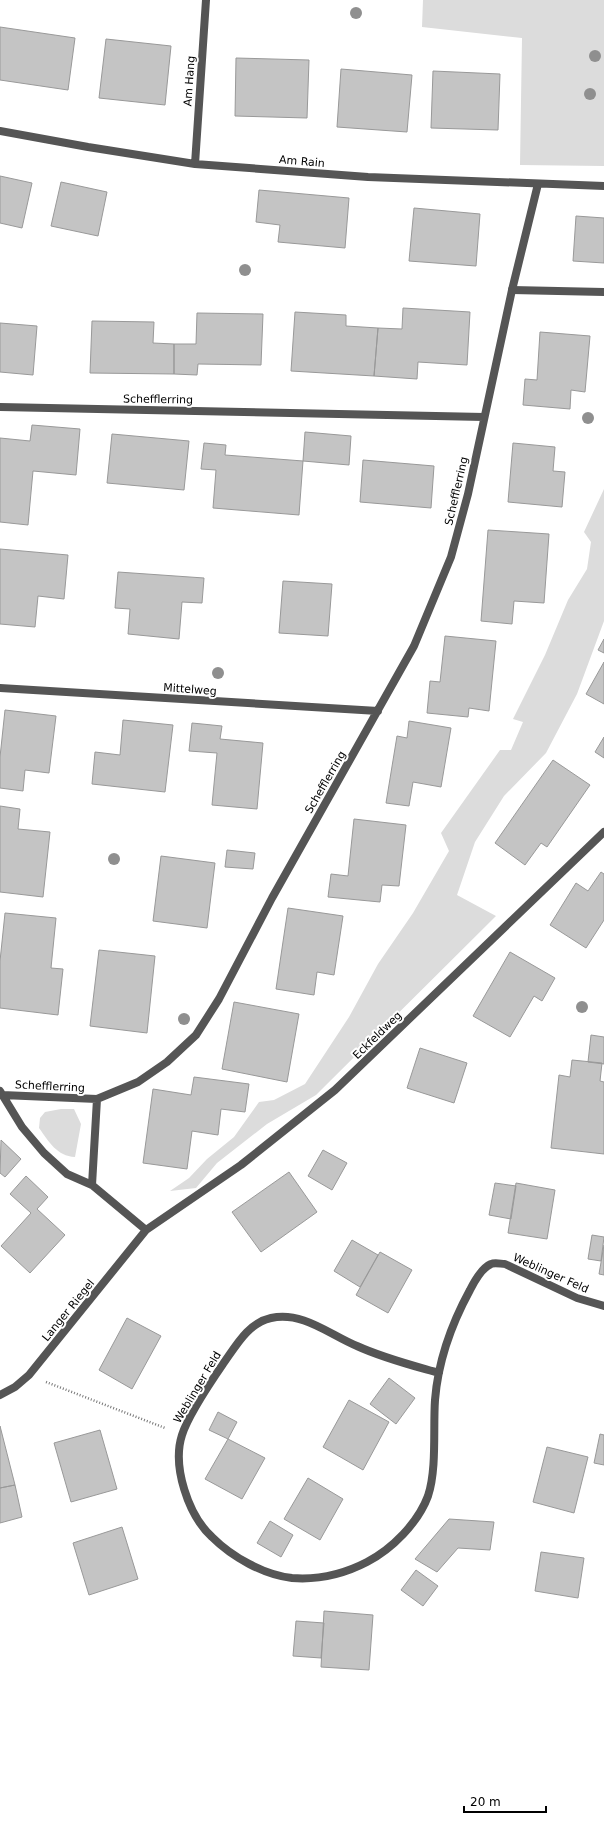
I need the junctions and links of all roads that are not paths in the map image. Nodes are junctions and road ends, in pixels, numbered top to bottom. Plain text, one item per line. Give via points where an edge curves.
1 (206, 0) edge
2 (0, 131) edge
3 (195, 164) junction
4 (538, 184) junction
5 (604, 186) edge
6 (512, 290) junction
7 (604, 292) edge
8 (0, 407) edge
9 (484, 417) junction
10 (0, 688) edge
11 (378, 711) junction
12 (604, 832) edge
13 (1, 1093) edge
14 (97, 1099) junction
15 (92, 1185) junction
16 (146, 1230) junction
17 (604, 1306) edge
18 (439, 1373) junction
19 (0, 1395) edge

1 - 3 street, Am Hang
2 - 3 street, Am Rain
3 - 4 street, Am Rain via 368,178
4 - 5 street, Am Rain
4 - 6 street, Schefflerring
6 - 7 street
6 - 9 street, Schefflerring
8 - 9 street, Schefflerring
9 - 11 street, Schefflerring via 468,494 451,557 414,646
10 - 11 street, Mittelweg
11 - 14 street, Schefflerring via 272,898 219,999 196,1035 167,1062 138,1082
12 - 16 street, Eckfeldweg via 335,1090 241,1165
13 - 14 street, Schefflerring
13 - 15 street, Schefflerring via 22,1127 44,1152 67,1174
14 - 15 street, Schefflerring
15 - 16 street, Schefflerring
16 - 19 street, Langer Riegel via 29,1375
17 - 18 street, Weblinger Feld via 577,1298 505,1264 492,1264 474,1282 460,1308
18 - 18 street, Weblinger Feld via 356,1346 308,1322 293,1318 272,1318 255,1325 241,1339 218,1372 182,1434 180,1467 183,1484 197,1518 210,1536 227,1551 262,1570 291,1578 315,1578 337,1574 379,1555 403,1534 420,1512 428,1496 432,1480 435,1398

